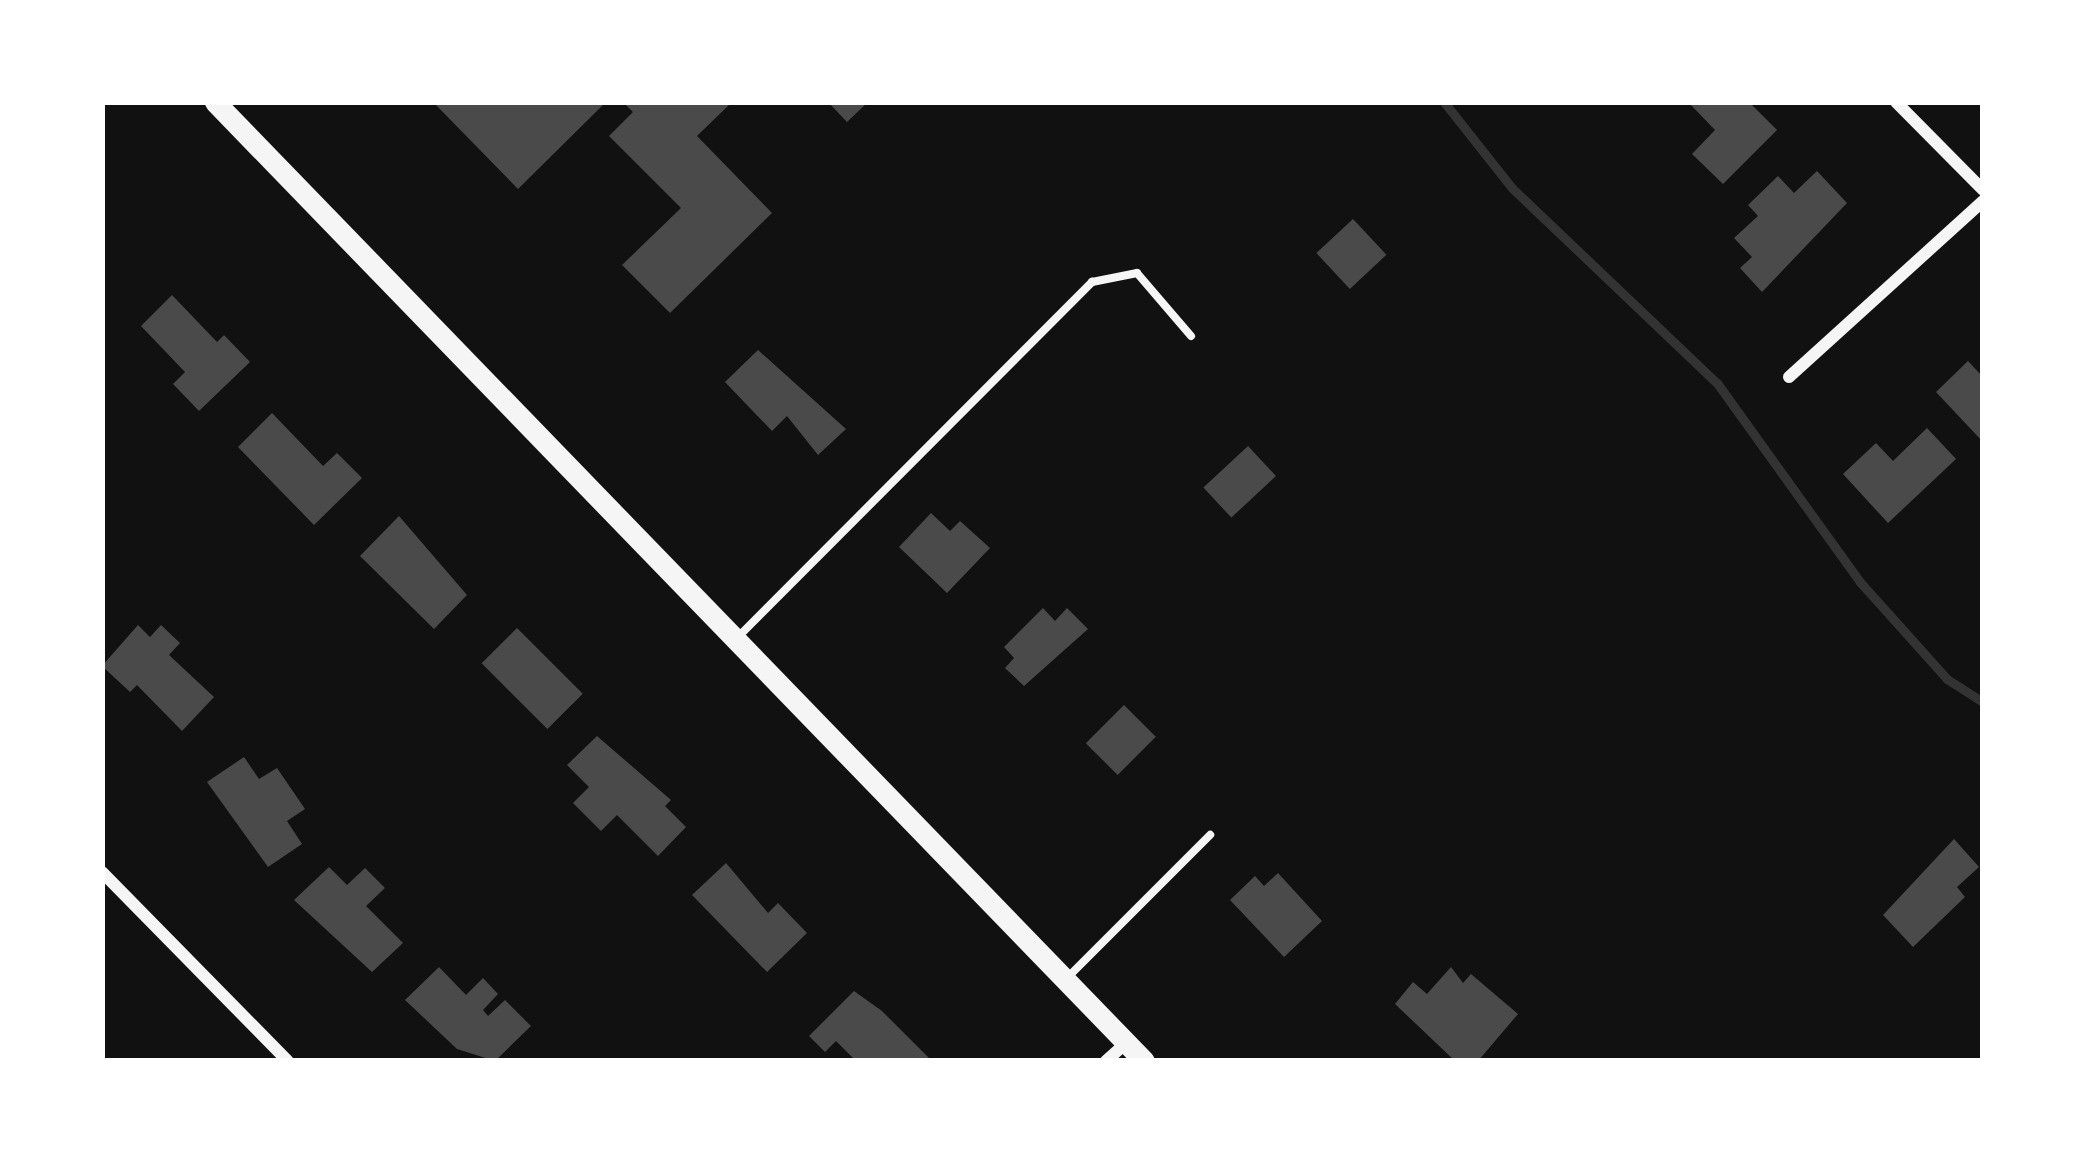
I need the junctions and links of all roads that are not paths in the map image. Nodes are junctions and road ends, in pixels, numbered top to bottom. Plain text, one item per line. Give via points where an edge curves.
1 (215, 102) edge
2 (1896, 102) edge
3 (1983, 190) edge
4 (1983, 201) edge
5 (1191, 336) dead end
6 (1789, 377) dead end
7 (736, 639) junction
8 (1210, 835) dead end
9 (102, 872) edge
10 (1065, 980) junction
11 (1126, 1043) junction
12 (287, 1061) edge
13 (1106, 1061) edge
14 (1144, 1061) edge

1 - 7 main road
2 - 3 street
4 - 6 street
5 - 7 lane via 1136,273 1092,282
7 - 10 main road
8 - 10 lane
9 - 12 street
10 - 11 main road
11 - 13 street
11 - 14 main road

